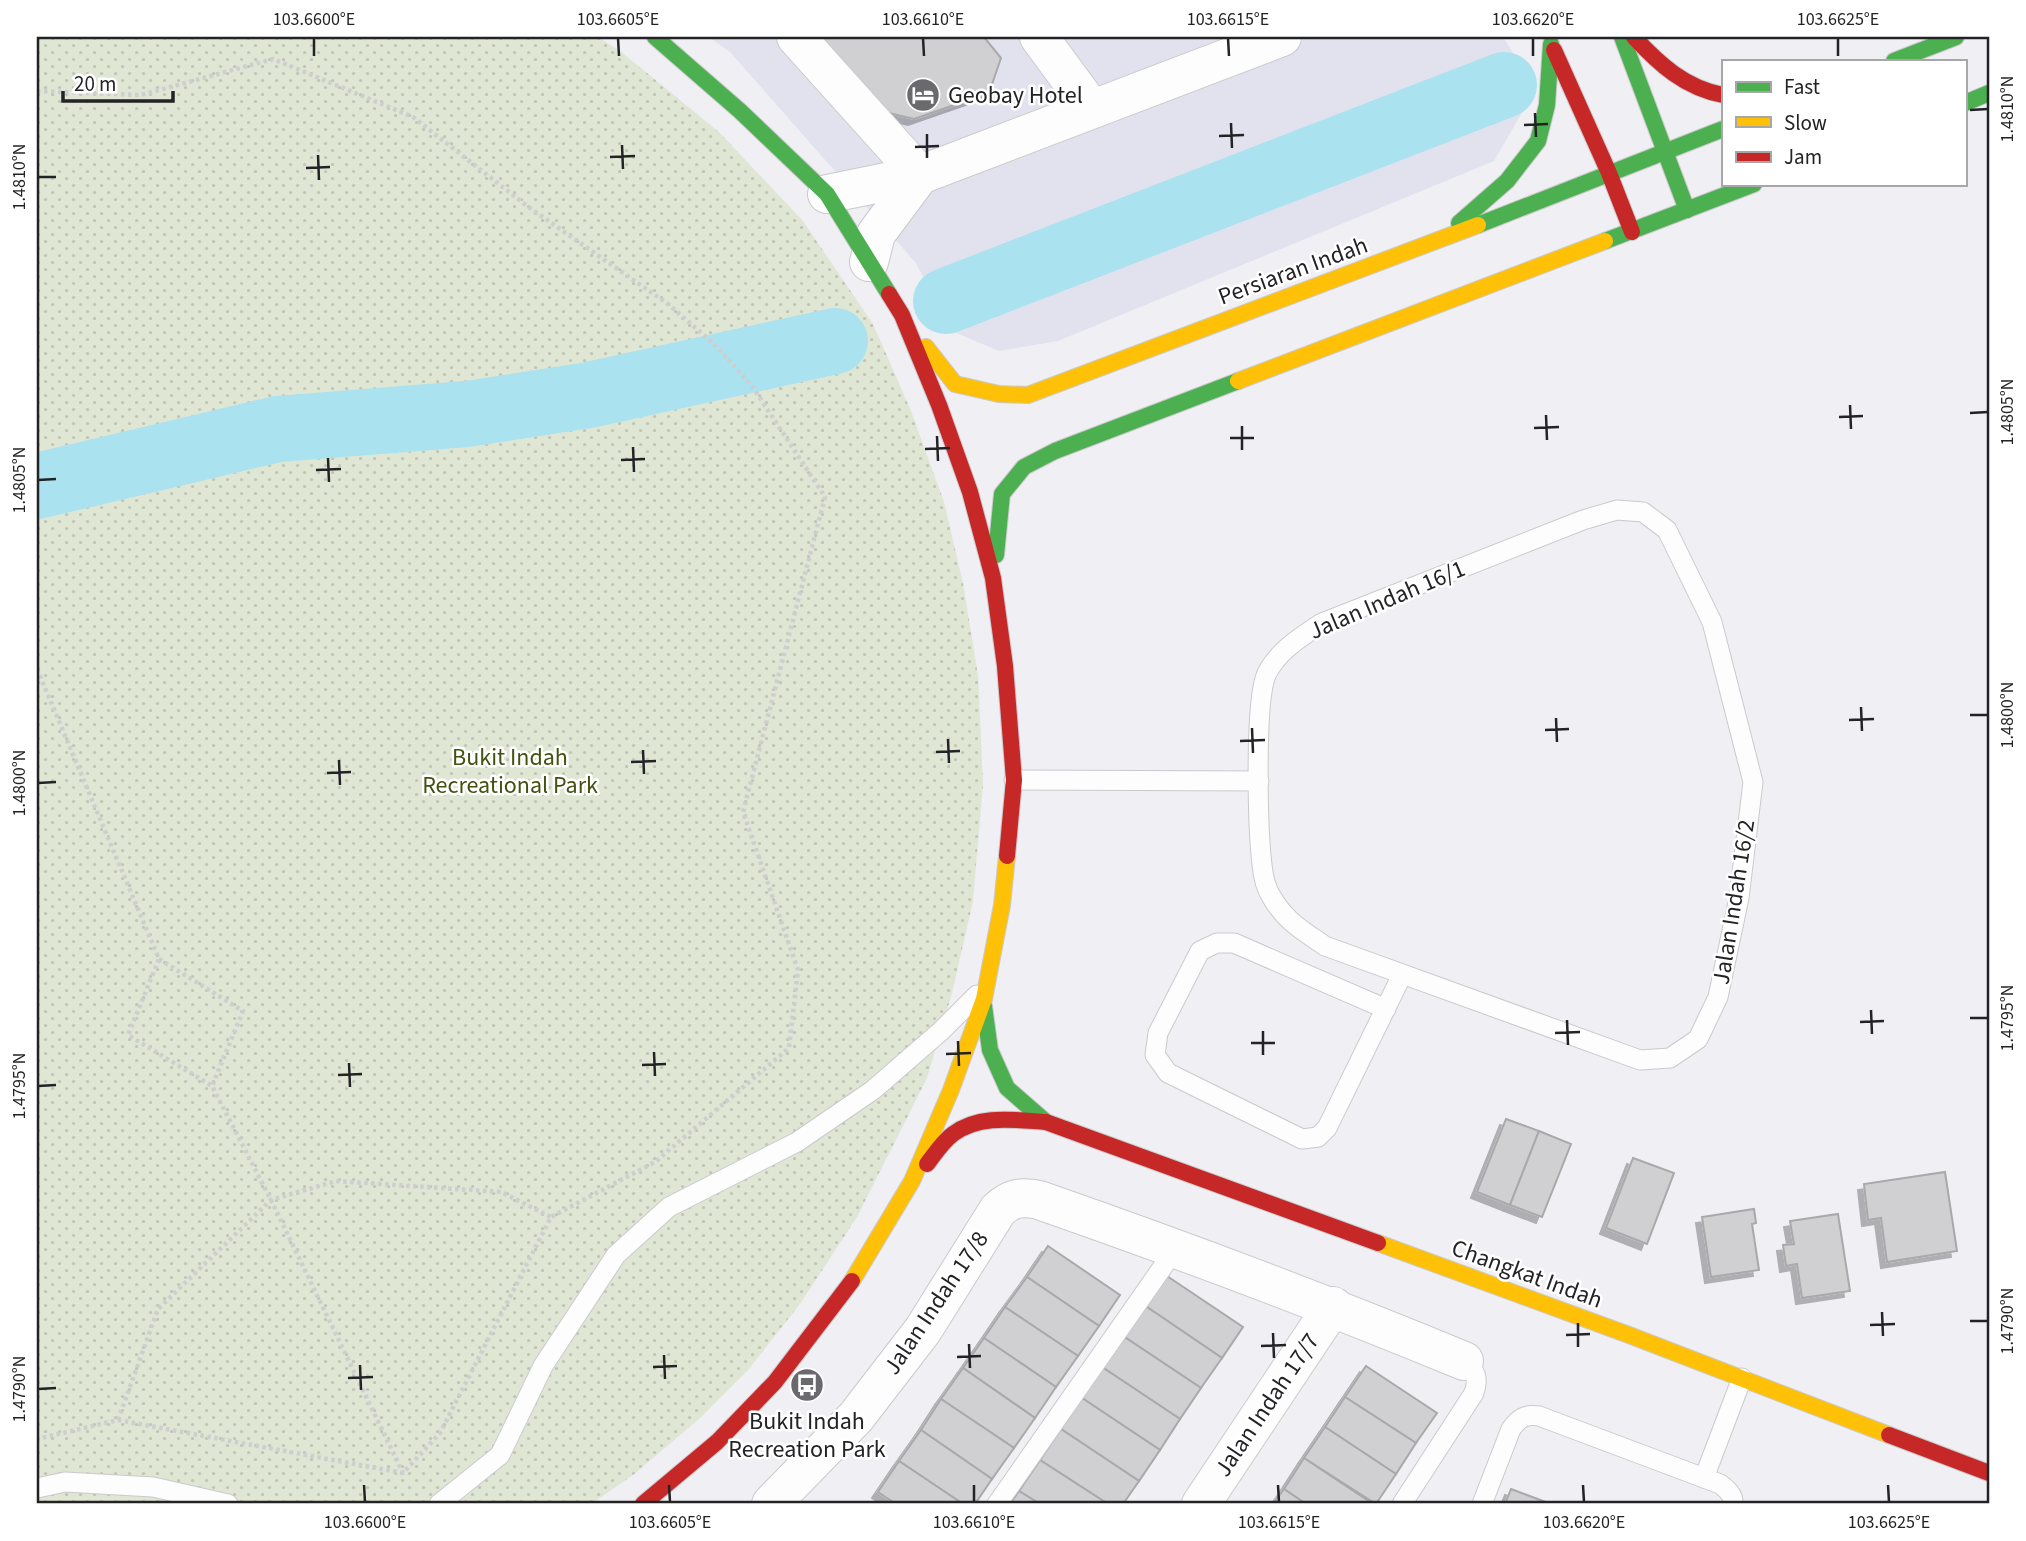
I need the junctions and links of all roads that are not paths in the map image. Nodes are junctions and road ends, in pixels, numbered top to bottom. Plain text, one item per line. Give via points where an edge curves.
1 (654, 37) edge
2 (796, 37) edge
3 (1039, 37) edge
4 (1278, 37) edge
5 (1622, 37) edge
6 (1634, 37) edge
7 (1956, 37) edge
8 (1549, 40) edge
9 (1897, 60) edge
10 (1989, 93) edge
11 (1722, 95) edge
12 (1966, 103) edge
13 (1092, 109) junction
14 (1722, 129) edge
15 (1664, 152) junction
16 (1609, 173) junction
17 (920, 175) junction
18 (1749, 186) edge
19 (827, 194) junction
20 (1687, 211) junction
21 (1632, 232) junction
22 (1436, 242) junction
23 (869, 262) junction
24 (902, 315) junction
25 (1583, 520) joint
26 (993, 578) junction
27 (1014, 780) junction
28 (1259, 782) junction
29 (1402, 975) junction
30 (985, 992) junction
31 (1386, 1009) junction
32 (1046, 1122) junction
33 (912, 1181) junction
34 (1176, 1248) junction
35 (1333, 1307) junction
36 (1464, 1361) joint
37 (1742, 1378) junction
38 (1989, 1473) edge
39 (1704, 1478) junction
40 (37, 1488) edge
41 (779, 1502) edge
42 (228, 1504) edge
43 (439, 1504) edge
44 (643, 1504) edge
45 (997, 1504) edge
46 (1201, 1504) edge
47 (1402, 1504) edge
48 (1482, 1504) edge
49 (1733, 1504) edge

1 - 19 main road
2 - 17 street
3 - 13 street
4 - 13 street
5 - 15 main road
6 - 11 main road via 1657,63 1705,92
7 - 9 main road
8 - 16 main road
8 - 22 main road via 1547,105 1538,141 1507,181
10 - 12 main road
13 - 17 street
14 - 15 main road, Persiaran Indah
15 - 16 main road, Persiaran Indah
15 - 20 main road
16 - 21 main road
16 - 22 main road, Persiaran Indah
17 - 19 street
17 - 23 street via 876,234
18 - 20 main road
19 - 23 main road
20 - 21 main road
21 - 26 main road via 1055,451 1024,467 1002,494
22 - 24 main road, Persiaran Indah via 1028,395 955,384
23 - 24 main road
24 - 26 main road via 970,492
25 - 28 lane, Jalan Indah 16/1 via 1322,623 1289,645 1267,674 1260,703
25 - 29 lane, Jalan Indah 16/2 via 1617,510 1643,512 1667,530 1712,622 1753,782 1739,898 1718,997 1698,1039 1670,1058 1640,1060
26 - 27 main road
27 - 28 lane
27 - 30 main road via 1002,905
28 - 29 lane, Jalan Indah 16/2 via 1262,867 1269,894 1287,921 1325,946
29 - 31 lane
30 - 32 main road, Changkat Indah via 990,1050 1007,1088
30 - 33 main road via 951,1090
30 - 43 lane via 873,1090 797,1142 669,1207 616,1255 543,1366 500,1455
31 - 31 lane via 1327,1128 1318,1137 1302,1139 1168,1073 1155,1055 1158,1033 1200,951 1217,943 1234,943
32 - 33 main road, Changkat Indah via 979,1122 954,1134
32 - 37 main road, Changkat Indah
33 - 44 main road via 858,1273 775,1382 717,1442
34 - 35 street
34 - 41 street, Jalan Indah 17/8 via 1039,1200 1006,1202 923,1331 856,1417
34 - 45 lane
35 - 36 street
35 - 46 street, Jalan Indah 17/7
36 - 47 lane via 1474,1369 1478,1381 1474,1393
37 - 38 main road, Changkat Indah
37 - 39 lane
39 - 48 lane via 1528,1415 1511,1429
39 - 49 lane via 1728,1490
40 - 42 lane via 65,1482 153,1487

